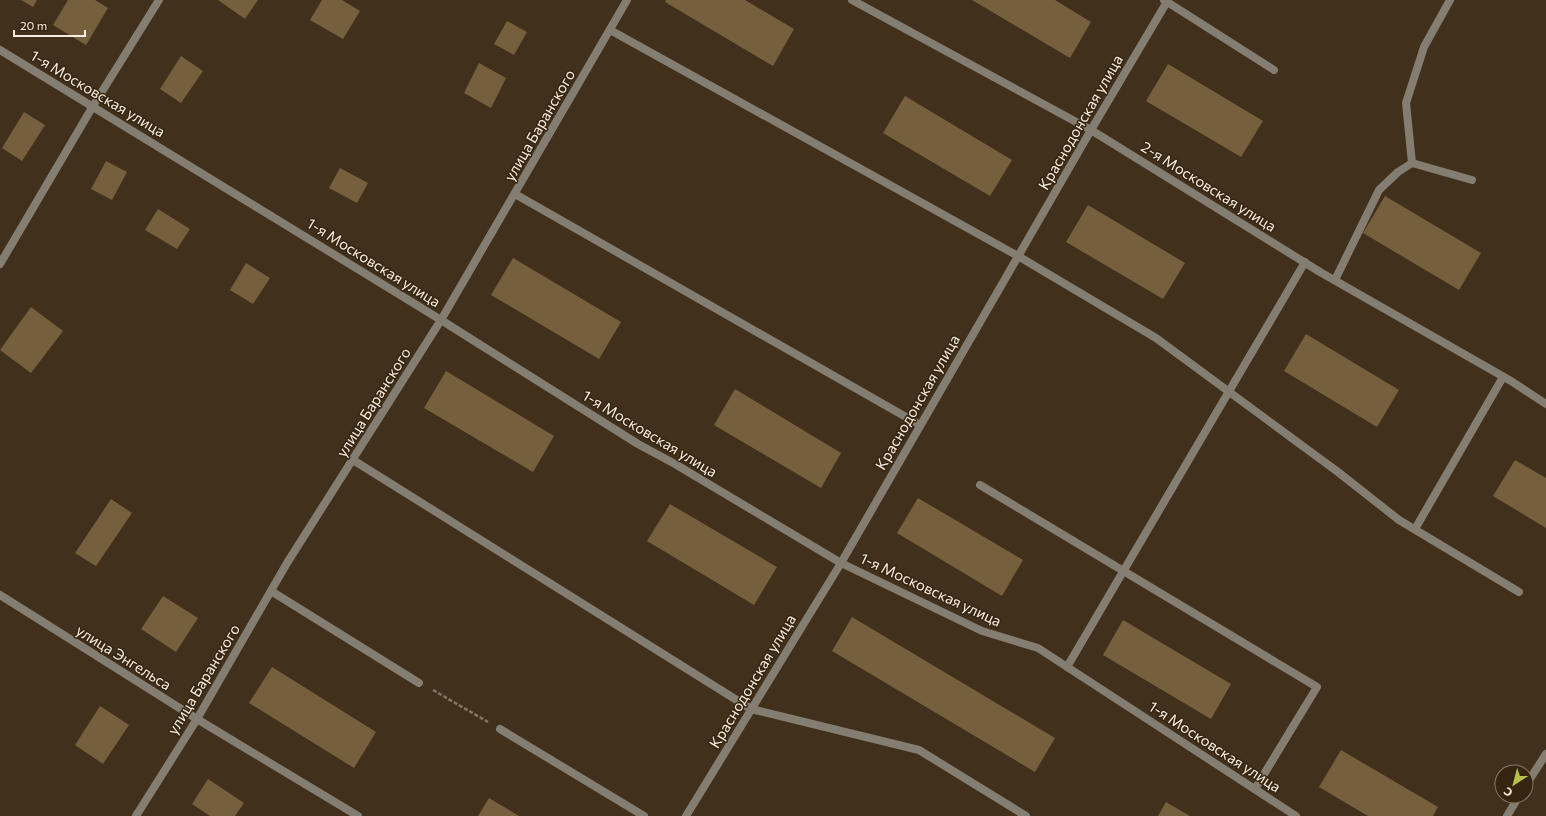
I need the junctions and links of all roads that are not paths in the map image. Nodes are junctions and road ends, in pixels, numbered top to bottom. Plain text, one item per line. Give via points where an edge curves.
1 (159, 0) edge
2 (627, 0) edge
3 (852, 0) edge
4 (1450, 0) edge
5 (1166, 1) edge
6 (610, 30) junction
7 (0, 50) edge
8 (1274, 70) dead end
9 (93, 106) junction
10 (1091, 130) junction
11 (1412, 163) junction
12 (1472, 180) dead end
13 (514, 194) junction
14 (1018, 256) junction
15 (1305, 262) junction
16 (0, 264) edge
17 (1335, 280) junction
18 (441, 320) junction
19 (1503, 377) junction
20 (1229, 392) junction
21 (1546, 404) edge
22 (920, 425) junction
23 (353, 460) junction
24 (980, 485) dead end
25 (1415, 529) junction
26 (841, 563) junction
27 (1124, 571) junction
28 (271, 591) junction
29 (1519, 592) dead end
30 (0, 595) edge
31 (1068, 667) junction
32 (419, 683) road end
33 (751, 710) junction
34 (197, 719) junction
35 (500, 729) road end
36 (1546, 754) edge
37 (1534, 773) edge
38 (1255, 789) junction
39 (1514, 804) edge
40 (136, 816) edge
41 (358, 816) edge
42 (644, 816) edge
43 (686, 816) edge
44 (1026, 816) edge
45 (1296, 816) edge
46 (1507, 816) edge

1 - 9 street
2 - 6 street, улица Баранского
3 - 10 street, 2-я Московская улица
4 - 11 street via 1424,47 1406,102
5 - 8 street
5 - 10 street, Краснодонская улица
6 - 13 street, улица Баранского
6 - 14 street
7 - 9 street, 1-я Московская улица
9 - 16 street
9 - 18 street, 1-я Московская улица
10 - 14 street, Краснодонская улица
10 - 15 street, 2-я Московская улица
11 - 12 street
11 - 17 street via 1398,172 1380,190
13 - 18 street, улица Баранского
13 - 22 street
14 - 20 street via 1156,338
14 - 22 street, Краснодонская улица
15 - 17 street, 2-я Московская улица
15 - 20 street
17 - 19 street, 2-я Московская улица
18 - 23 street, улица Баранского
18 - 26 street, 1-я Московская улица via 638,444
19 - 21 street, 2-я Московская улица
19 - 25 street
20 - 25 street via 1399,520
20 - 27 street
22 - 26 street, Краснодонская улица
23 - 28 street, улица Баранского
23 - 33 street
24 - 27 street
25 - 29 street
26 - 31 street, 1-я Московская улица via 982,631 1038,648
26 - 33 street, Краснодонская улица
27 - 31 street
27 - 38 street via 1317,687
28 - 32 street
28 - 34 street, улица Баранского
30 - 34 street, улица Энгельса
31 - 38 street, 1-я Московская улица
33 - 43 street, Краснодонская улица
33 - 44 street via 919,750
34 - 40 street, улица Баранского
34 - 41 street, улица Энгельса
35 - 42 street
36 - 37 street
38 - 45 street, 1-я Московская улица
39 - 46 street

